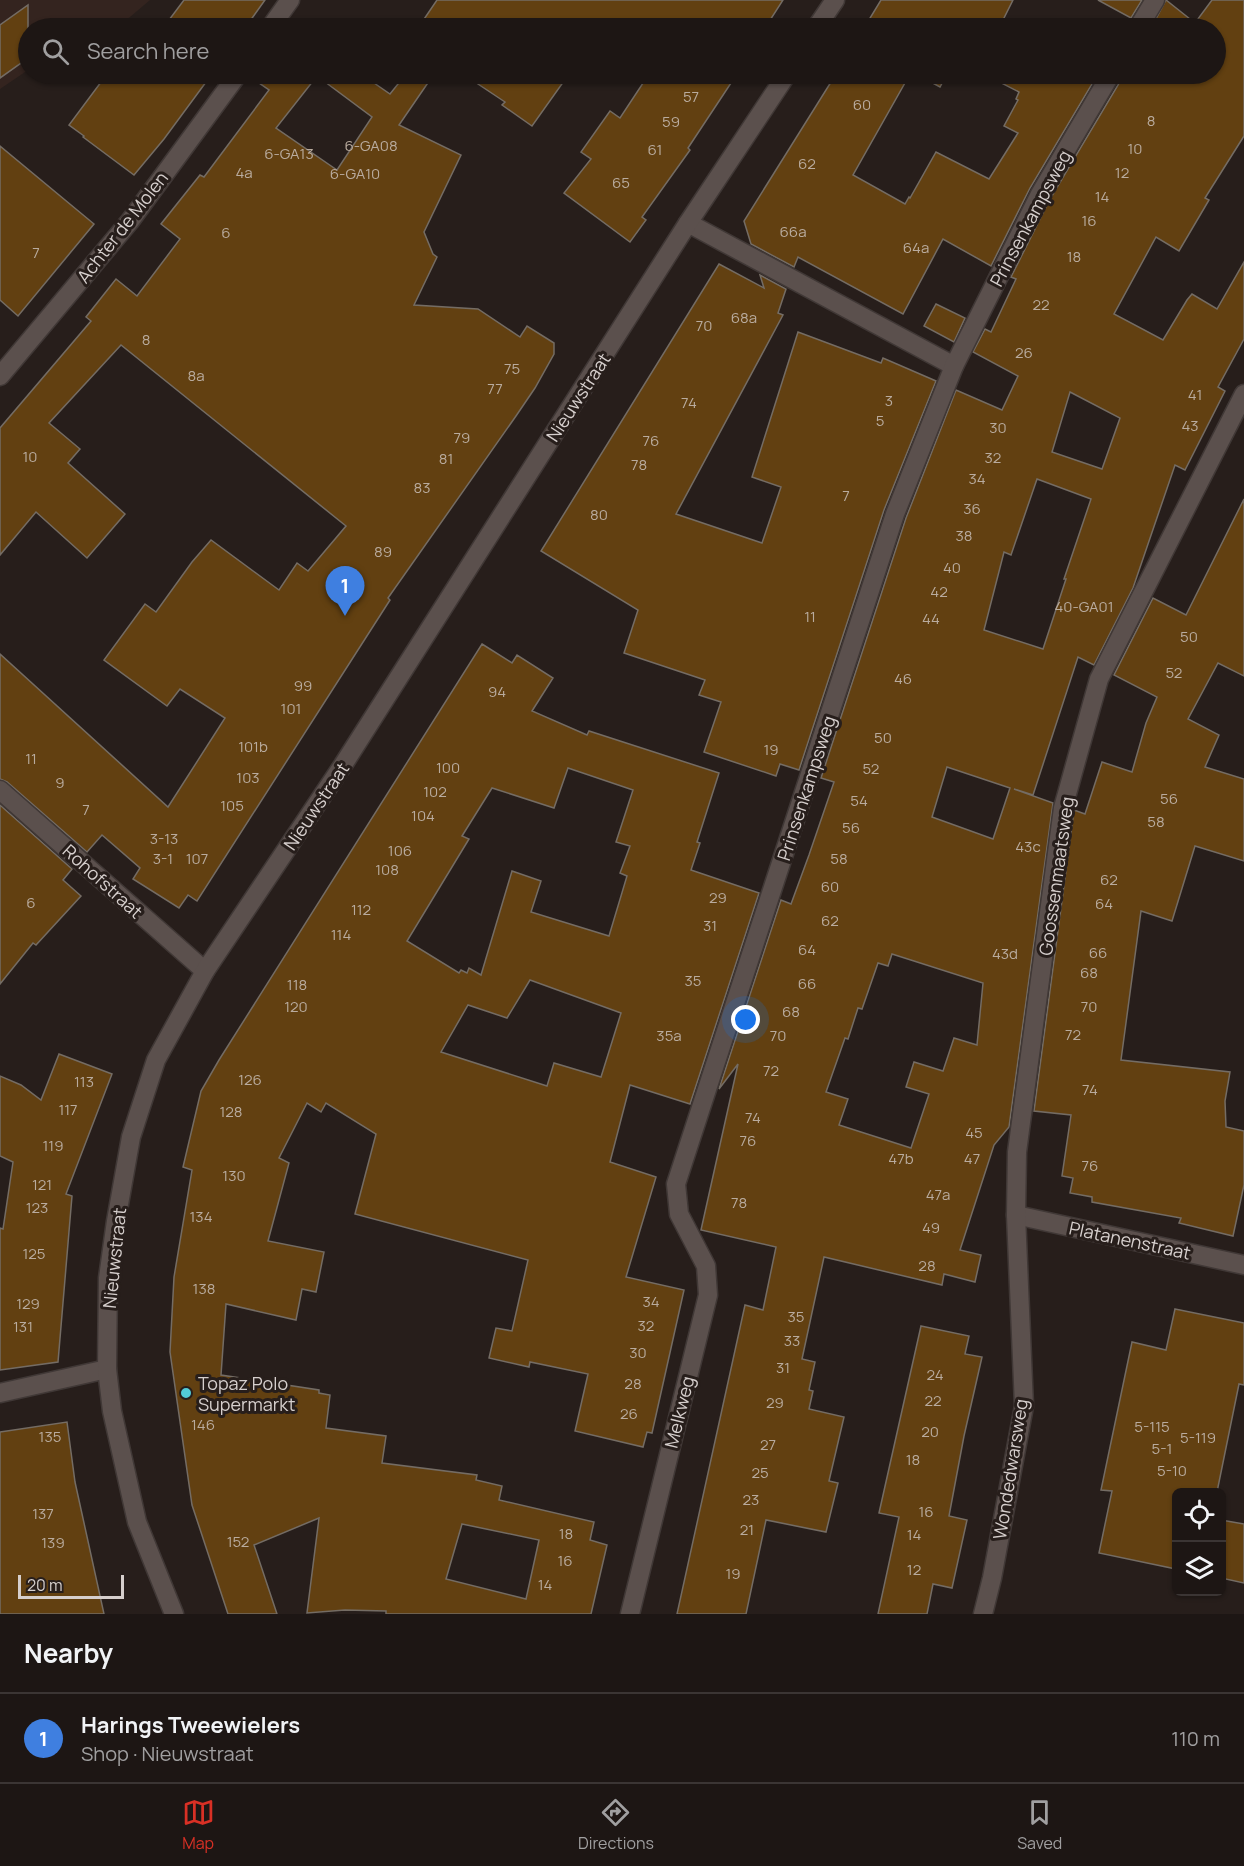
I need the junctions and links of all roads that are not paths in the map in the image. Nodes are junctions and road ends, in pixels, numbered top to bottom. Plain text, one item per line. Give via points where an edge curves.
1 (290, 0) edge
2 (835, 0) edge
3 (1155, 0) edge
4 (277, 18) edge
5 (823, 18) edge
6 (1144, 18) edge
7 (231, 84) edge
8 (780, 84) edge
9 (1105, 84) edge
10 (688, 223) junction
11 (954, 366) junction
12 (0, 376) edge
13 (1244, 394) edge
14 (0, 790) edge
15 (205, 972) junction
16 (679, 1214) joint
17 (1016, 1215) junction
18 (1244, 1265) edge
19 (107, 1369) junction
20 (0, 1393) edge
21 (174, 1614) edge
22 (630, 1614) edge
23 (982, 1614) edge

1 - 4 street
2 - 5 street
3 - 6 street
7 - 12 street, Achter de Molen via 130,221
8 - 10 street, Nieuwstraat
9 - 11 street, Prinsenkampsweg via 1040,194
10 - 11 street
10 - 15 street, Nieuwstraat via 343,765
11 - 16 street, Prinsenkampsweg via 896,514 676,1184
13 - 17 street, Goossenmaatsweg via 1099,679 1069,786 1017,1152
14 - 15 street, Rohofstraat
15 - 19 street, Nieuwstraat via 156,1060 130,1137 108,1278
16 - 22 street, Melkweg via 706,1266 708,1295
17 - 18 street, Platanenstraat
17 - 23 street, Wondedwarsweg via 1024,1406
19 - 20 street
19 - 21 street, Nieuwstraat via 112,1411 137,1522

